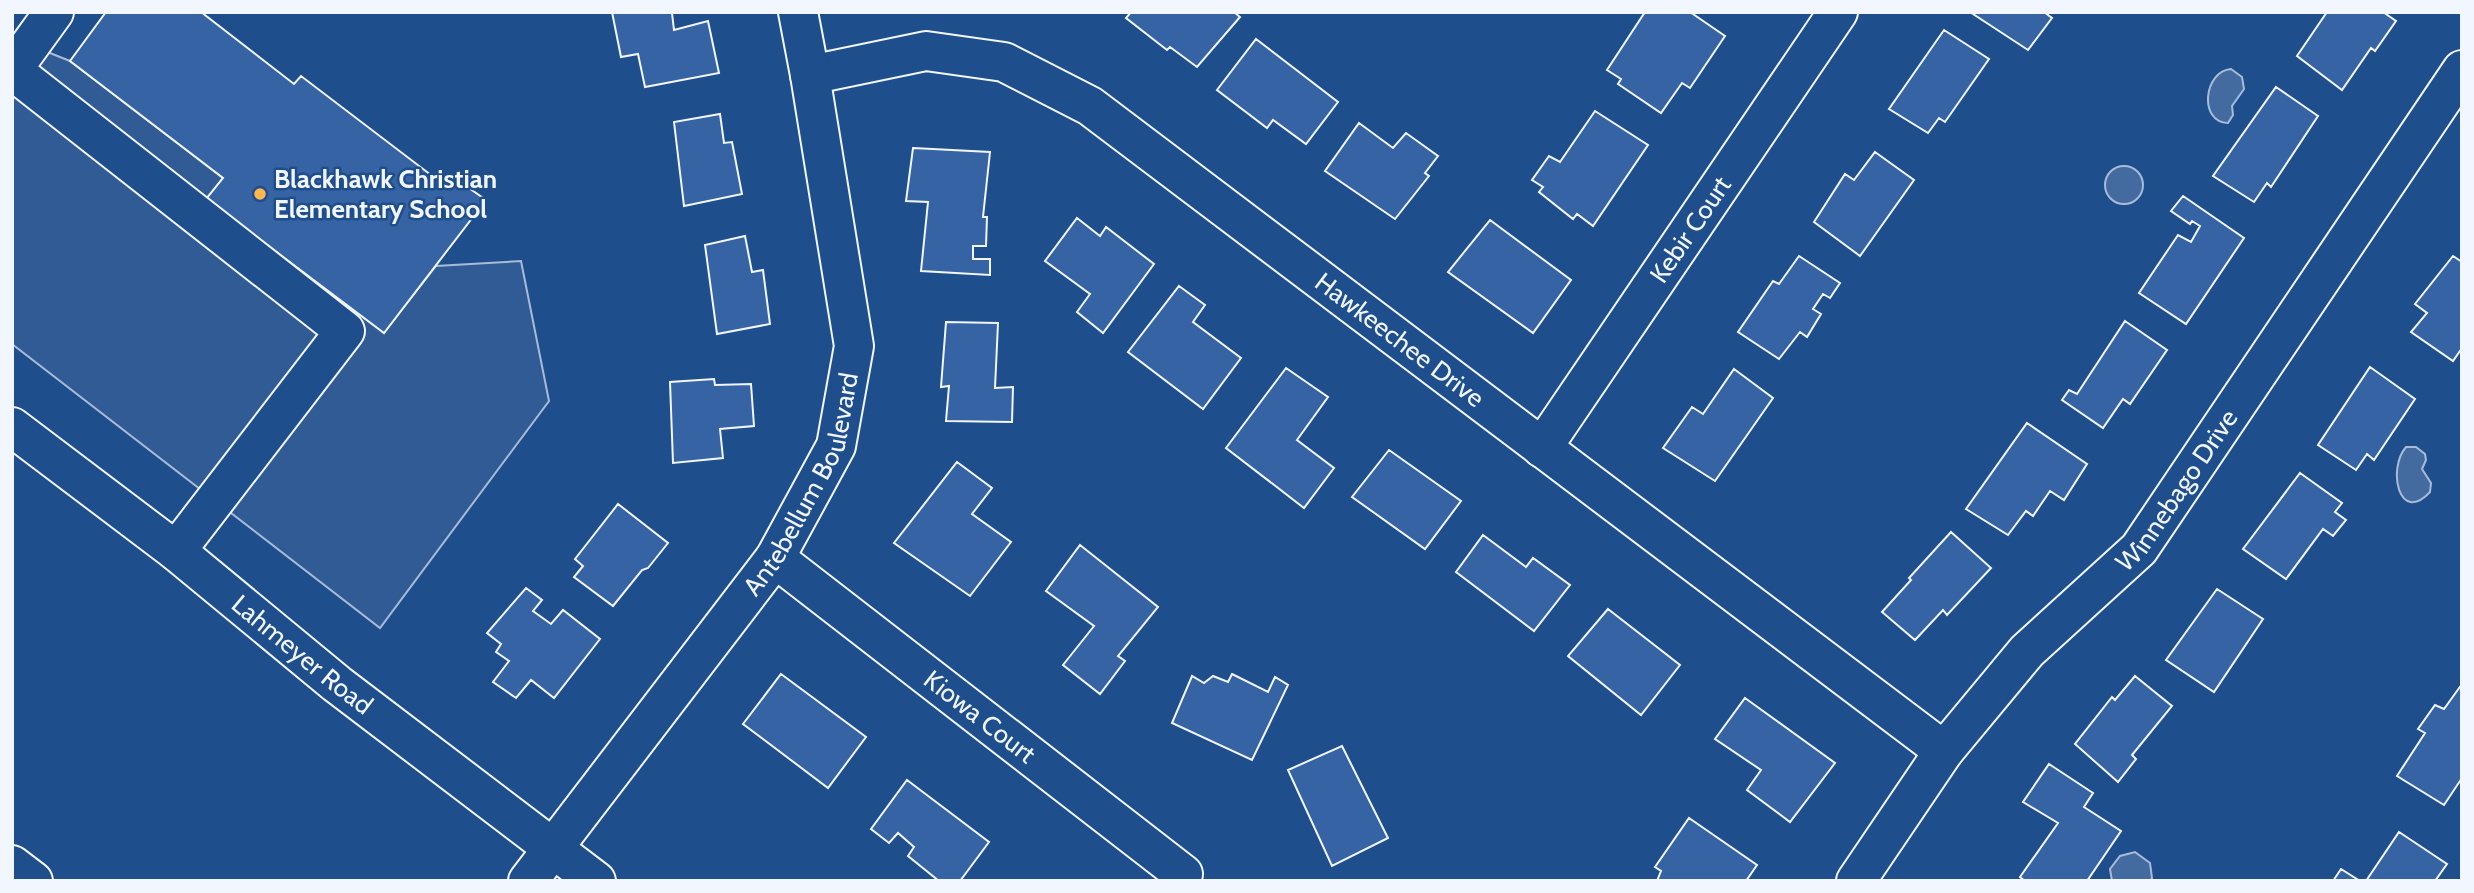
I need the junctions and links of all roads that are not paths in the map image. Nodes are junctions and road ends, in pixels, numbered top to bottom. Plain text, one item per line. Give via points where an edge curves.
1 (54, 12) edge
2 (798, 12) edge
3 (1838, 12) edge
4 (12, 70) edge
5 (2462, 70) edge
6 (810, 75) junction
7 (12, 427) edge
8 (1542, 448) junction
9 (176, 551) junction
10 (775, 558) junction
11 (1944, 751) junction
12 (552, 848) junction
13 (12, 865) edge
14 (1183, 874) dead end
15 (33, 881) edge
16 (528, 881) edge
17 (596, 881) edge
18 (1856, 881) edge

1 - 4 street
2 - 6 street, Antebellum Boulevard
3 - 8 street, Kebir Court
4 - 9 street via 345,331
5 - 11 street, Winnebago Drive via 2139,549 2027,651
6 - 8 street, Hawkeechee Drive via 926,51 1004,62 1090,106
6 - 10 street, Antebellum Boulevard via 854,346 836,446
7 - 9 street, Lahmeyer Road
8 - 11 street, Hawkeechee Drive
9 - 12 street, Lahmeyer Road via 337,684
10 - 12 street, Antebellum Boulevard
10 - 14 street, Kiowa Court
11 - 18 street, Winnebago Drive
12 - 16 street, Antebellum Boulevard
12 - 17 street, Lahmeyer Road
13 - 15 street

